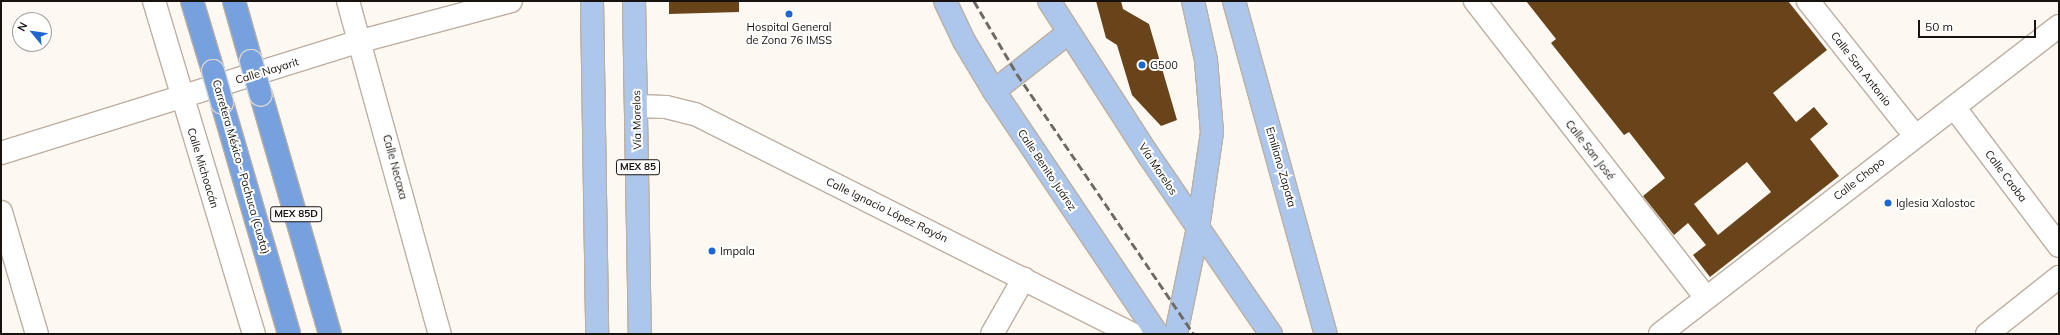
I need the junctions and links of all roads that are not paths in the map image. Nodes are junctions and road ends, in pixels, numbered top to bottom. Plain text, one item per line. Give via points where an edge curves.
1 (154, 1) edge
2 (192, 1) edge
3 (234, 1) edge
4 (348, 1) edge
5 (511, 1) edge
6 (592, 1) edge
7 (634, 1) edge
8 (945, 1) edge
9 (1048, 1) edge
10 (1193, 1) edge
11 (1234, 1) edge
12 (1475, 1) edge
13 (1808, 1) edge
14 (2059, 26) edge
15 (1068, 33) junction
16 (361, 41) junction
17 (994, 91) junction
18 (181, 96) junction
19 (636, 106) junction
20 (1954, 107) junction
21 (1915, 136) junction
22 (1, 153) edge
23 (1, 212) edge
24 (1198, 228) junction
25 (2059, 246) edge
26 (2059, 277) edge
27 (1024, 278) junction
28 (1706, 298) junction
29 (37, 334) edge
30 (254, 334) edge
31 (289, 334) edge
32 (330, 334) edge
33 (440, 334) edge
34 (597, 334) edge
35 (640, 334) edge
36 (992, 334) edge
37 (1132, 334) edge
38 (1157, 334) edge
39 (1176, 334) edge
40 (1271, 334) edge
41 (1326, 334) edge
42 (1660, 334) edge
43 (1987, 334) edge

1 - 18 street, Calle Michoacán
2 - 31 highway, Carretera México - Pachuca (Cuota) / MEX 85D, bridge
3 - 32 highway, MEX 85D, bridge
4 - 16 street, Calle Necaxa
5 - 16 street, Calle Nayarit
6 - 34 main road
7 - 19 main road, Vía Morelos / MEX 85
8 - 17 main road, Calle Benito Juárez via 964,41
9 - 15 main road, Vía Morelos
10 - 24 main road via 1206,60 1212,132
11 - 41 main road, Emiliano Zapata
12 - 28 street, Calle San José
13 - 21 street, Calle San Antonio
14 - 20 street, Calle Chopo
15 - 17 main road
15 - 24 main road, Vía Morelos
16 - 18 street, Calle Nayarit
16 - 33 street, Calle Necaxa
17 - 38 main road, Calle Benito Juárez
18 - 22 street, Calle Nayarit
18 - 30 street, Calle Michoacán
19 - 27 street, Calle Ignacio López Rayón via 666,107 695,114
19 - 35 main road, Vía Morelos / MEX 85
20 - 21 street, Calle Chopo
20 - 25 street, Calle Caoba
21 - 28 street, Calle Chopo
23 - 29 street
24 - 39 main road
24 - 40 main road, Vía Morelos
26 - 43 street
27 - 36 street
27 - 37 street, Calle Ignacio López Rayón
28 - 42 street, Calle Chopo

